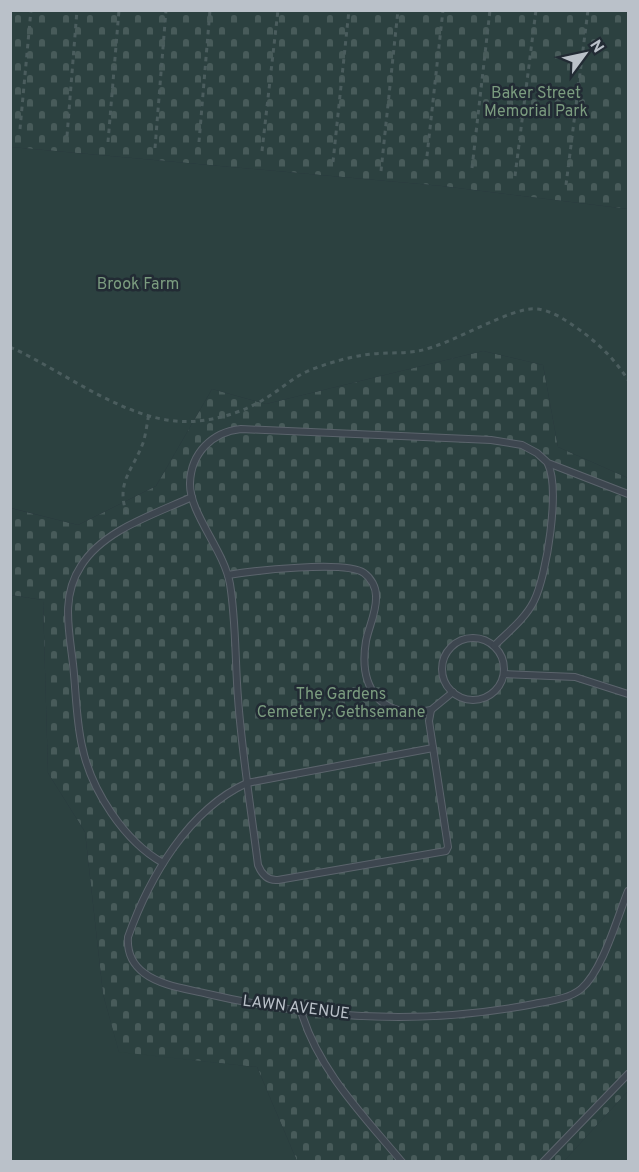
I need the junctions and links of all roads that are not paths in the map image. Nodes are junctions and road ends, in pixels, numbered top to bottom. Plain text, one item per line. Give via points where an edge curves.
1 (548, 463) junction
2 (628, 494) edge
3 (192, 497) junction
4 (228, 575) junction
5 (494, 646) junction
6 (504, 674) junction
7 (453, 692) junction
8 (628, 694) edge
9 (431, 710) junction
10 (433, 748) junction
11 (247, 783) junction
12 (163, 863) junction
13 (628, 891) edge
14 (301, 1011) junction
15 (628, 1074) edge
16 (402, 1161) edge
17 (543, 1161) edge

1 - 2 lane
1 - 3 lane via 522,445 491,440 234,430 211,439 198,456 191,477
1 - 5 lane via 554,495 538,592 525,615
3 - 4 lane
3 - 12 lane via 132,525 94,549 79,568 70,590 68,624 82,745 89,769 127,833
4 - 9 lane via 335,567 362,571 373,584 376,596 365,650 372,690 382,703 399,712
4 - 11 lane
5 - 6 lane via 502,658
5 - 7 lane via 470,638 452,646 442,669
6 - 7 lane via 498,688 481,699 466,699
6 - 8 lane via 575,677
7 - 9 lane
9 - 10 lane
10 - 11 lane
10 - 11 lane via 448,847 432,856 278,880 267,878 258,865
11 - 12 lane, LAWN AVENUE via 217,801 180,838
12 - 14 lane, LAWN AVENUE via 128,937 130,956 138,968 157,980 189,990
13 - 14 lane, LAWN AVENUE via 594,972 584,986 570,995 512,1008 448,1015 372,1016
14 - 16 lane via 326,1065
15 - 17 lane

